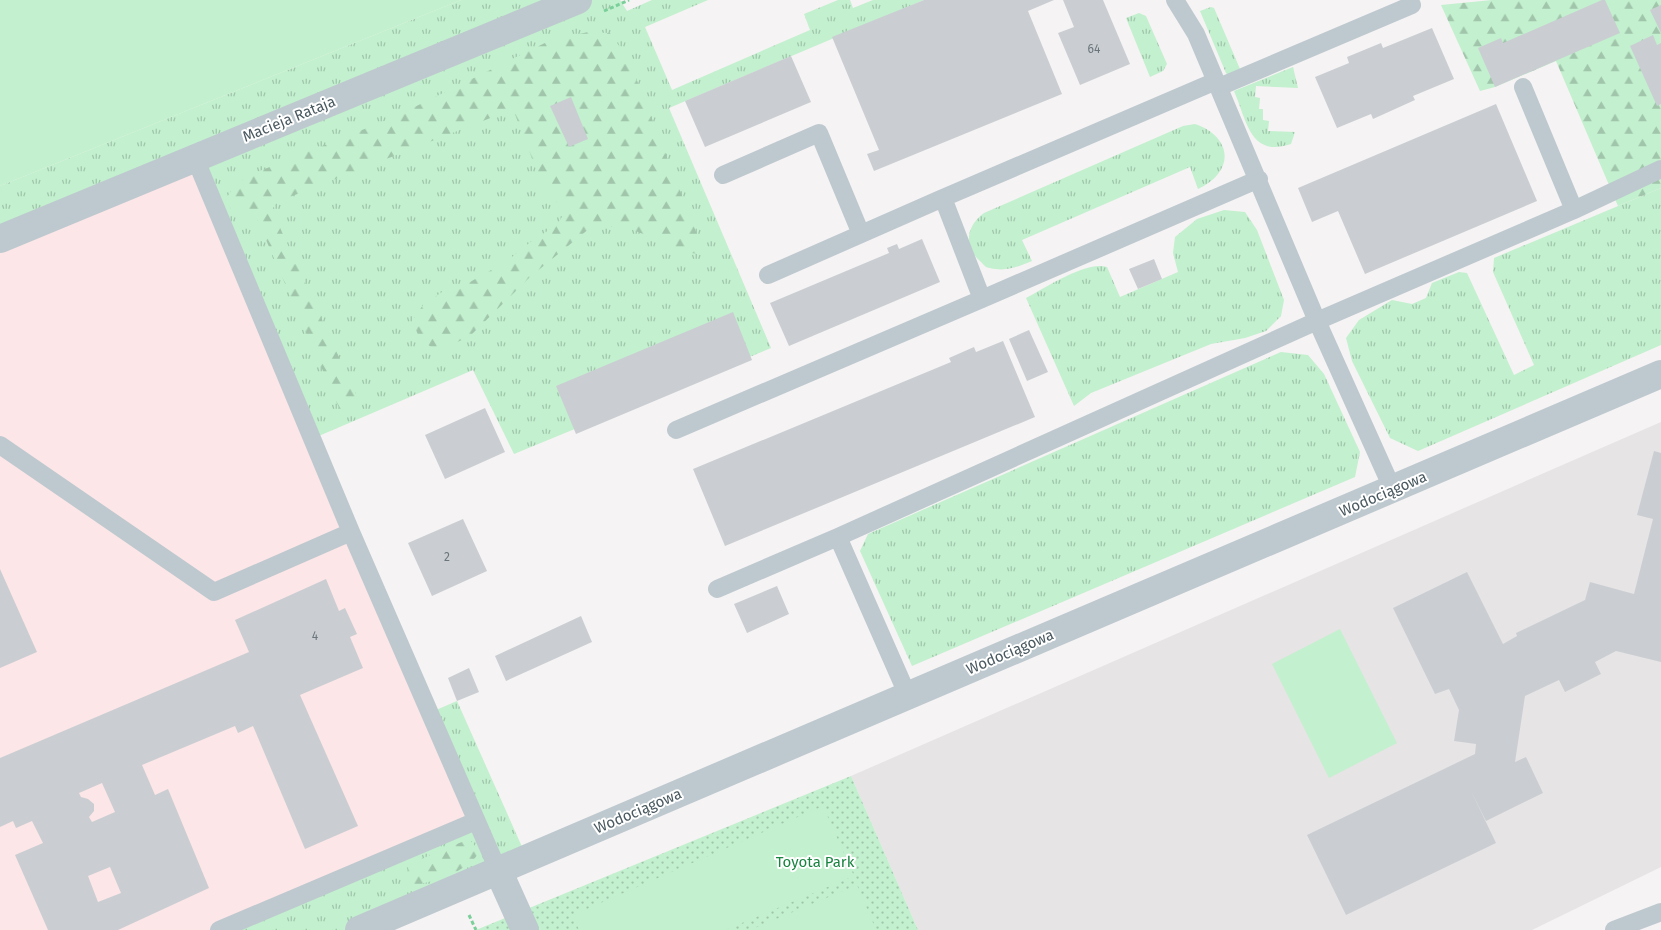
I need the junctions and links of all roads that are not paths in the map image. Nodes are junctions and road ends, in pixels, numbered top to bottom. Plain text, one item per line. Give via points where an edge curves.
1 (578, 0) edge
2 (1175, 0) edge
3 (1412, 5) dead end
4 (1218, 84) junction
5 (1523, 87) dead end
6 (194, 158) junction
7 (1661, 169) edge
8 (723, 175) dead end
9 (1259, 179) junction
10 (943, 198) junction
11 (1574, 210) junction
12 (861, 234) junction
13 (0, 239) edge
14 (768, 275) dead end
15 (982, 299) junction
16 (1317, 321) junction
17 (1661, 374) edge
18 (676, 430) dead end
19 (0, 445) edge
20 (1393, 490) junction
21 (351, 532) junction
22 (838, 537) junction
23 (717, 589) dead end
24 (908, 696) junction
25 (476, 821) junction
26 (498, 870) junction
27 (1661, 912) edge
28 (220, 930) edge
29 (360, 930) edge
30 (525, 930) edge
31 (1614, 930) edge

1 - 6 street, Macieja Rataja
2 - 4 lane via 1196,34
3 - 4 lane
4 - 9 lane
4 - 10 lane
5 - 11 lane
6 - 13 street, Macieja Rataja
6 - 21 lane
7 - 11 lane
8 - 12 lane via 819,133
9 - 15 lane
9 - 16 lane
10 - 12 lane
10 - 15 lane
11 - 16 lane
12 - 14 lane
15 - 18 lane
16 - 20 lane
16 - 22 lane
17 - 20 street, Wodociągowa
19 - 21 lane via 214,592
20 - 24 street, Wodociągowa
21 - 25 lane
22 - 23 lane
22 - 24 lane
24 - 26 street, Wodociągowa
25 - 26 lane
25 - 28 lane
26 - 29 street, Wodociągowa
26 - 30 street
27 - 31 lane

